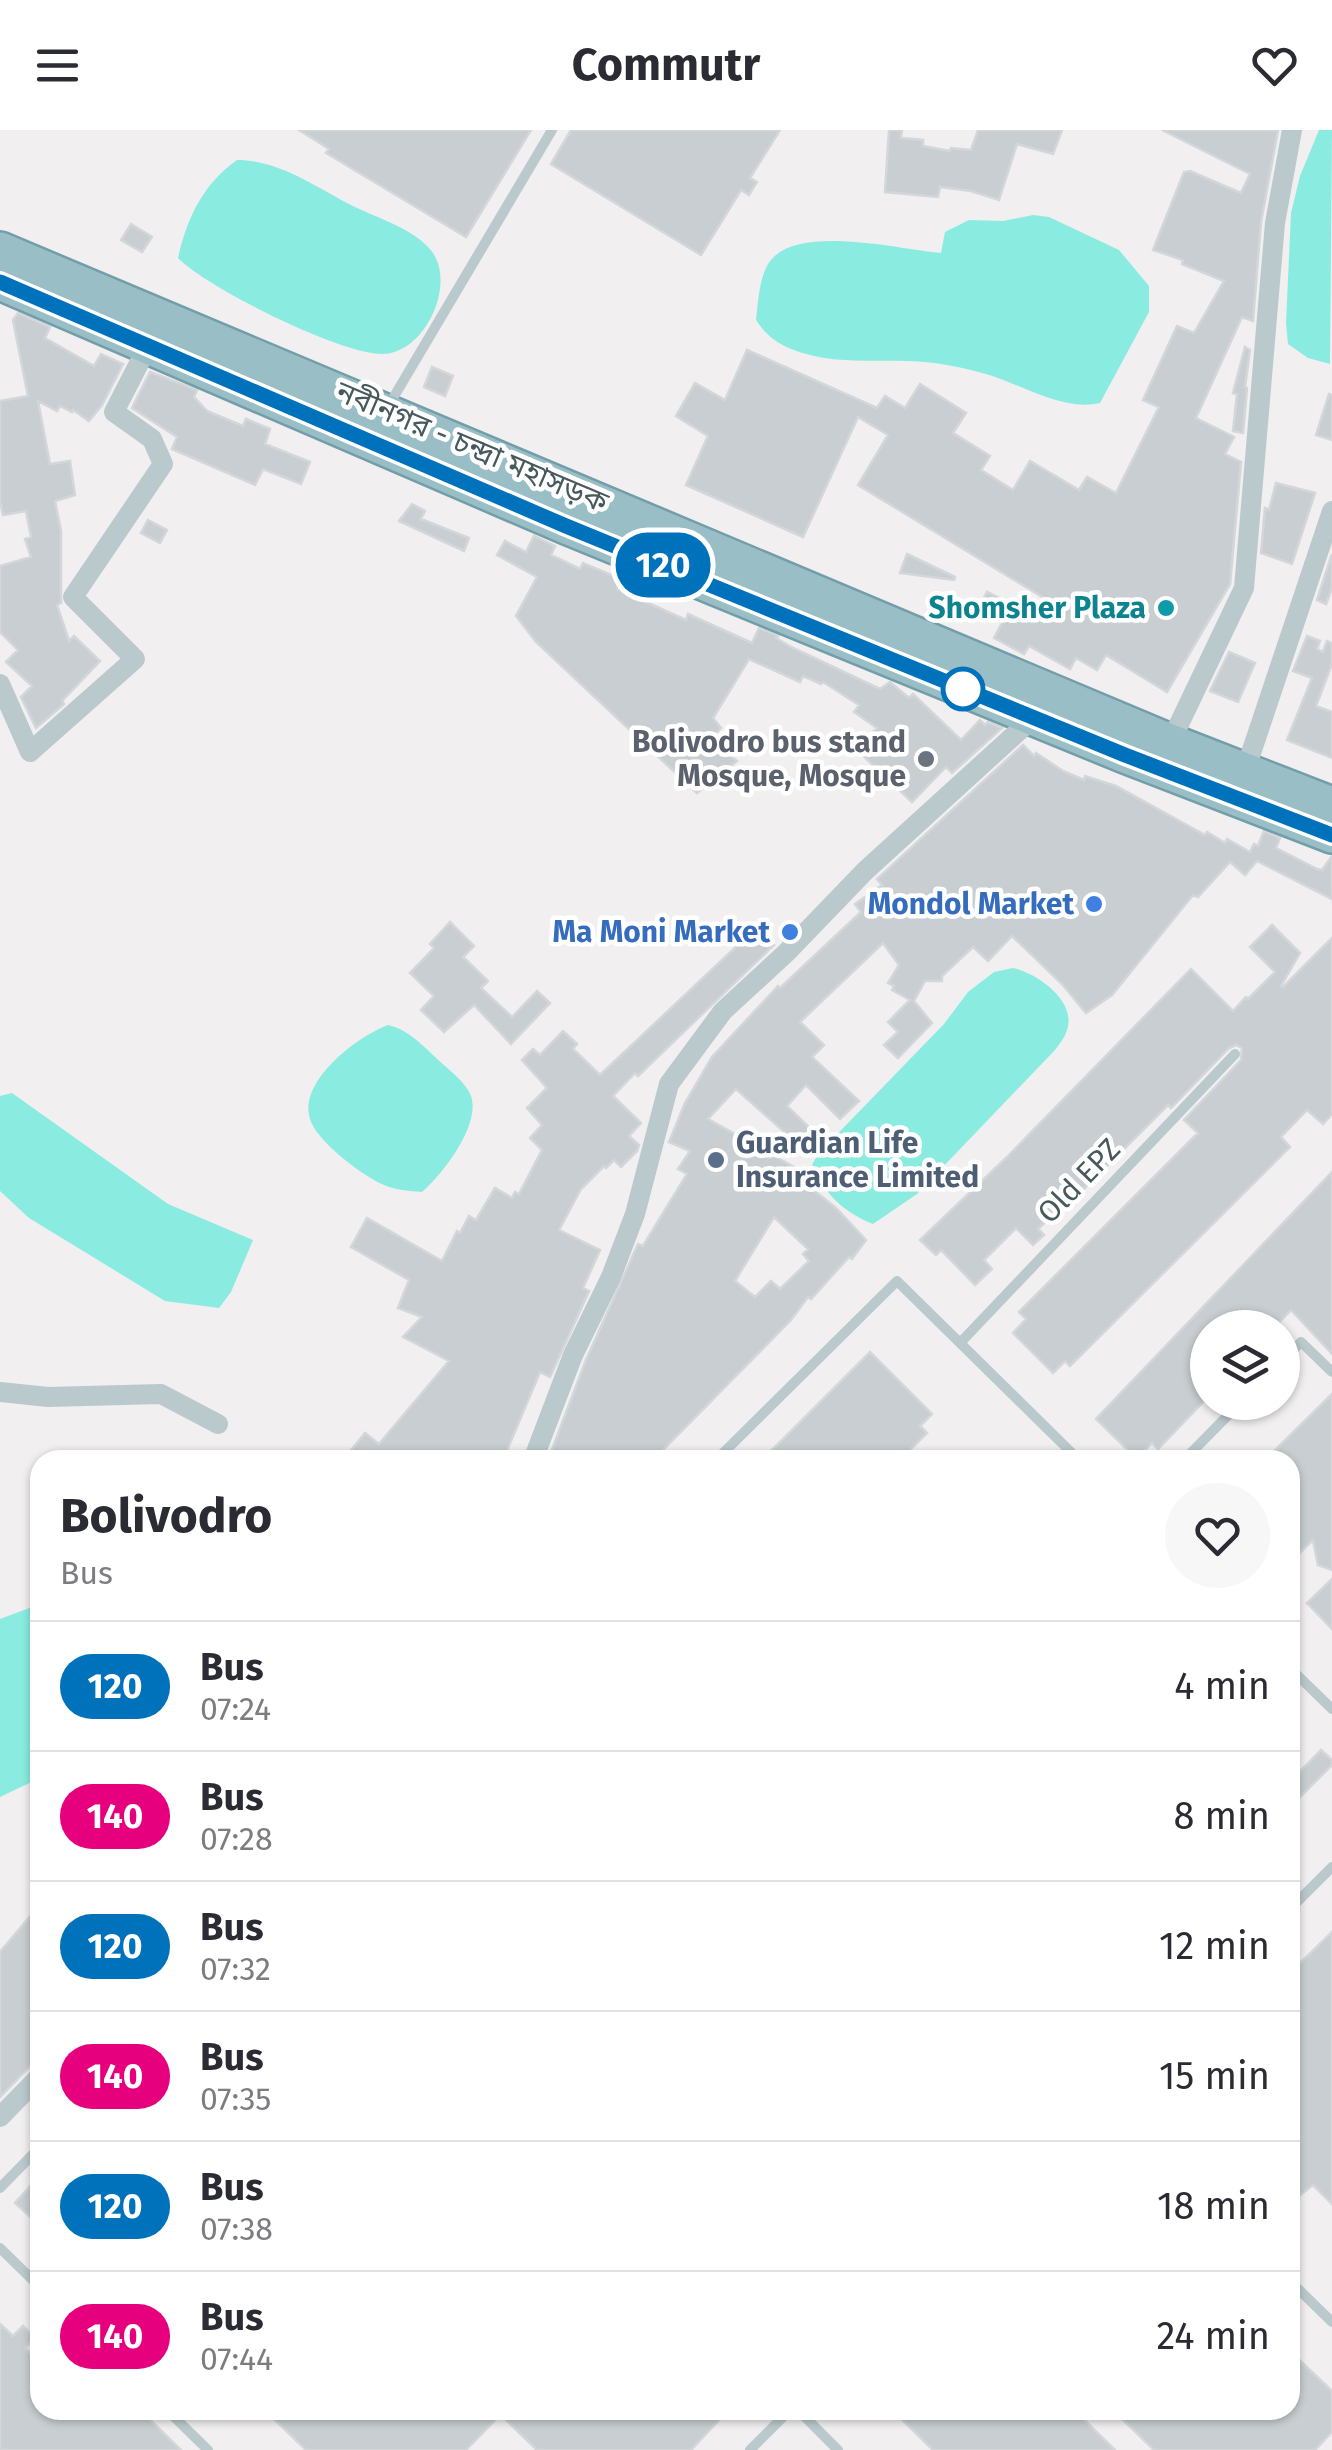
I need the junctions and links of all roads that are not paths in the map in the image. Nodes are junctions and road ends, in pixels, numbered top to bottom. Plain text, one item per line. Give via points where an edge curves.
1 (552, 130) edge
2 (1292, 130) edge
3 (0, 250) edge
4 (0, 282) edge
5 (148, 344) junction
6 (386, 411) junction
7 (1332, 511) edge
8 (0, 684) edge
9 (1033, 718) junction
10 (1170, 742) junction
11 (1245, 771) junction
12 (1332, 805) edge
13 (1332, 835) edge
14 (1235, 1054) dead end
15 (960, 1343) junction
16 (1300, 1343) edge
17 (1332, 1372) edge
18 (0, 1392) edge
19 (1223, 1420) edge
20 (218, 1424) dead end
21 (536, 1450) edge
22 (726, 1450) edge
23 (1069, 1450) edge
24 (1194, 1450) edge
25 (1300, 1678) edge
26 (1332, 1709) edge
27 (1332, 1867) edge
28 (1300, 1899) edge
29 (30, 2086) edge
30 (0, 2117) edge
31 (30, 2157) edge
32 (0, 2188) edge
33 (0, 2248) edge
34 (30, 2277) edge
35 (1300, 2292) edge
36 (1332, 2322) edge
37 (177, 2420) edge
38 (783, 2420) edge
39 (805, 2420) edge
40 (208, 2450) edge
41 (750, 2450) edge
42 (838, 2450) edge

1 - 6 lane
2 - 10 street via 1275,223 1244,588
3 - 6 highway, নবীনগর - চন্দ্রা মহাসড়ক
4 - 5 highway, নবীনগর - চন্দ্রা মহাসড়ক
5 - 8 street via 114,412 152,439 163,464 73,597 135,659 30,752
5 - 9 highway, নবীনগর - চন্দ্রা মহাসড়ক
6 - 10 highway, নবীনগর - চন্দ্রা মহাসড়ক
7 - 11 street
9 - 13 highway, নবীনগর - চন্দ্রা মহাসড়ক
9 - 21 street via 723,1011 669,1084 635,1214
10 - 11 highway, নবীনগর - চন্দ্রা মহাসড়ক
11 - 12 highway, নবীনগর - চন্দ্রা মহাসড়ক
14 - 15 lane, Old EPZ
15 - 22 lane via 897,1281
15 - 23 lane
16 - 17 lane
18 - 20 street via 162,1394
19 - 24 lane
25 - 26 lane
27 - 28 lane
29 - 30 street
31 - 32 lane
33 - 34 lane
35 - 36 lane
37 - 40 lane
38 - 41 lane
39 - 42 lane

